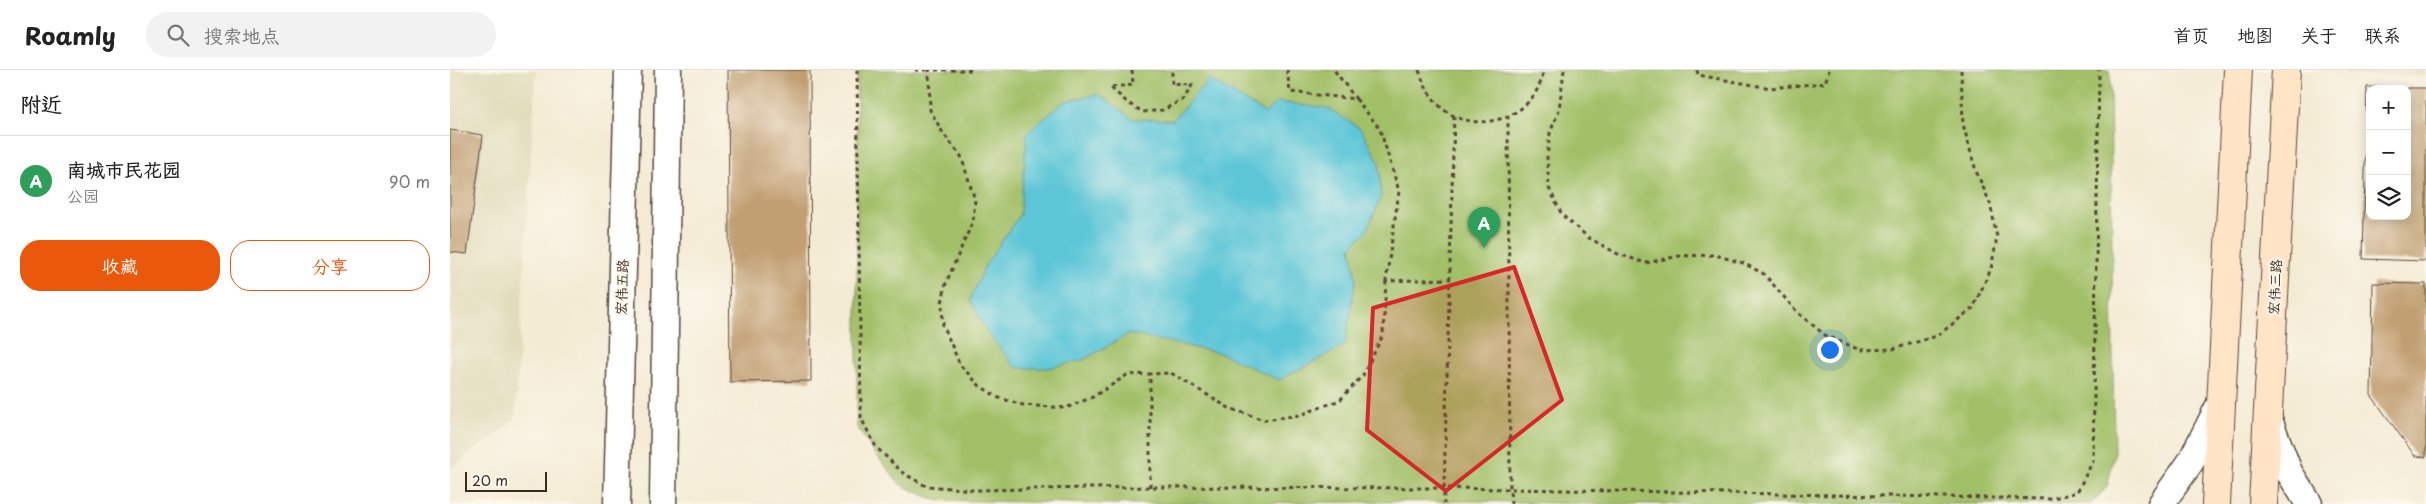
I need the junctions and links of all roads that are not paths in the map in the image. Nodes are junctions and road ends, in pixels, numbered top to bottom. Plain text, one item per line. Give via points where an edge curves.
1 (628, 70) edge
2 (668, 70) edge
3 (2238, 70) edge
4 (2286, 70) edge
5 (2221, 402) junction
6 (2268, 418) junction
7 (617, 504) edge
8 (664, 504) edge
9 (2161, 504) edge
10 (2216, 504) edge
11 (2263, 504) edge
12 (2308, 504) edge

1 - 7 street, 宏伟五路
2 - 8 street
3 - 5 main road
4 - 6 main road, 宏伟三路
5 - 9 street via 2190,462
5 - 10 main road
6 - 11 main road, 宏伟三路
6 - 12 street via 2289,472

